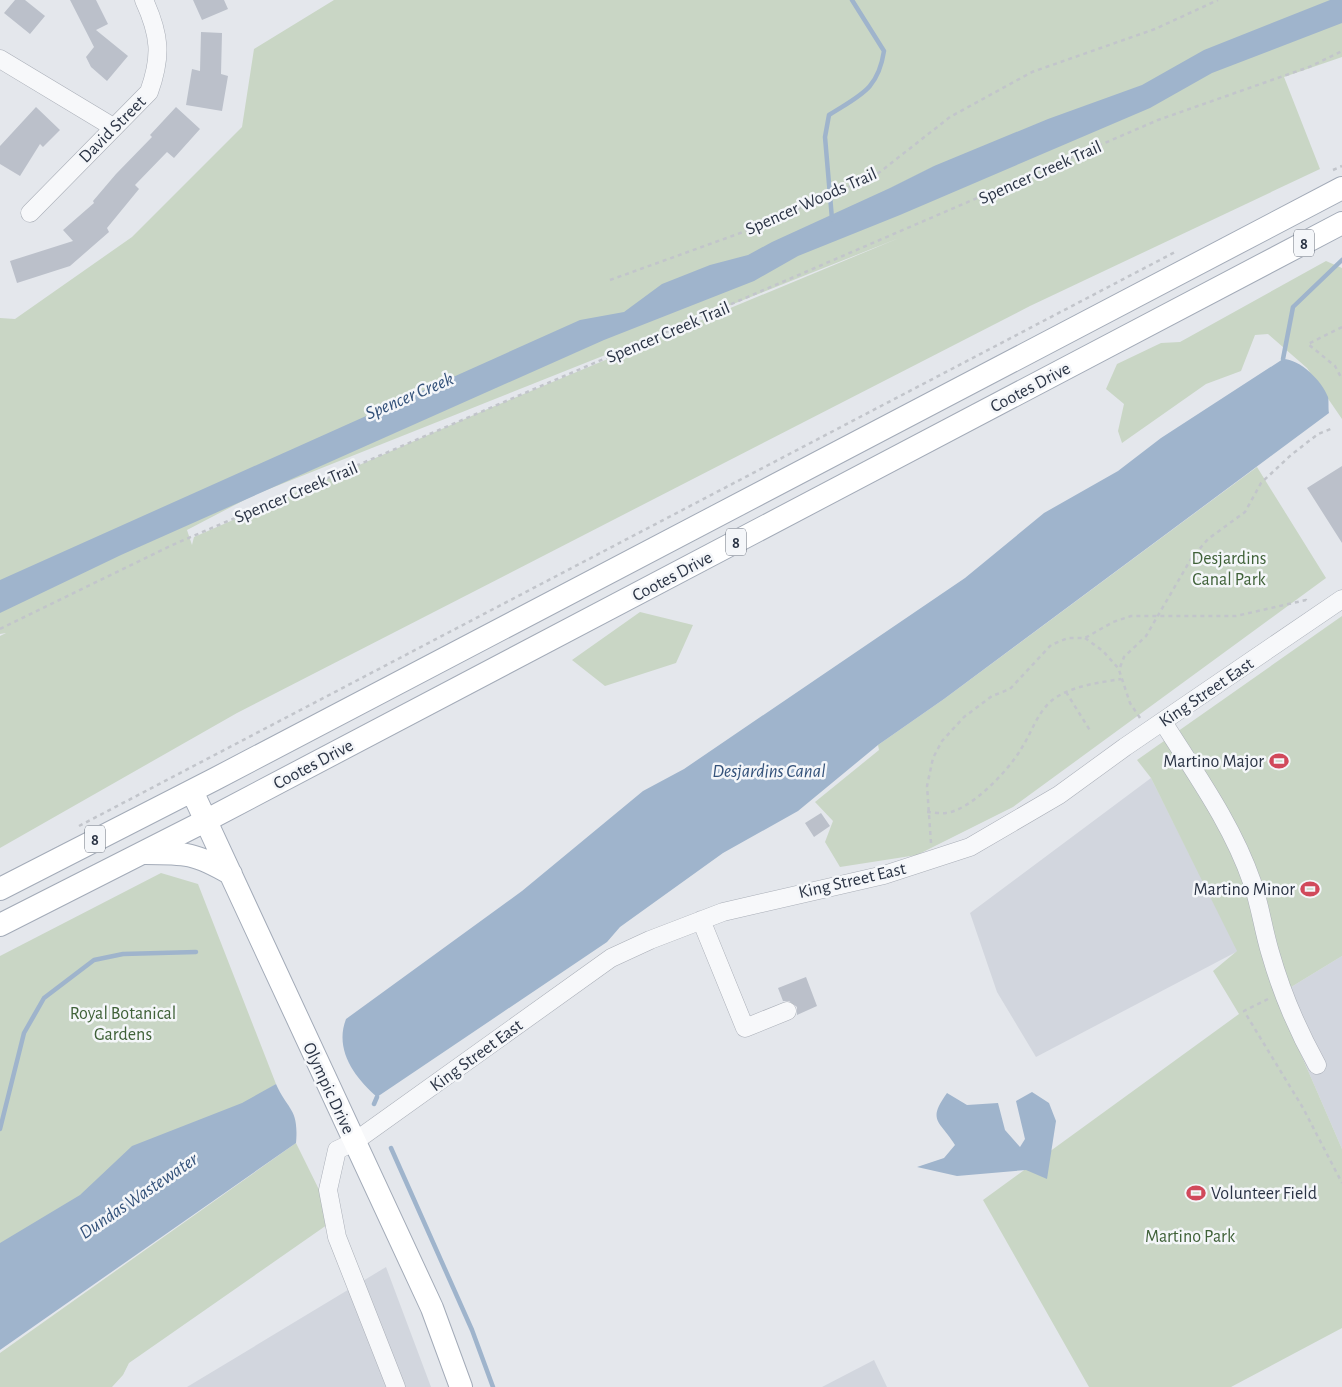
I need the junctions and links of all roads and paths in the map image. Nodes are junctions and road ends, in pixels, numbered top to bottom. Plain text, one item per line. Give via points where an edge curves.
1 (144, 0) edge
2 (1218, 0) edge
3 (1342, 51) edge
4 (0, 60) edge
5 (113, 126) junction
6 (1342, 166) edge
7 (1324, 175) dead end
8 (1342, 188) edge
9 (30, 213) dead end
10 (1342, 223) edge
11 (1184, 248) dead end
12 (610, 280) dead end
13 (1342, 327) edge
14 (1338, 331) junction
15 (1342, 335) edge
16 (1342, 369) edge
17 (1338, 372) junction
18 (1342, 379) edge
19 (1333, 428) dead end
20 (1342, 599) edge
21 (1158, 614) junction
22 (1317, 616) junction
23 (0, 629) edge
24 (1085, 638) junction
25 (1119, 670) junction
26 (1122, 679) junction
27 (1066, 692) junction
28 (1156, 727) junction
29 (1091, 732) dead end
30 (192, 791) junction
31 (927, 812) junction
32 (207, 820) junction
33 (76, 827) dead end
34 (141, 853) junction
35 (932, 859) junction
36 (231, 874) junction
37 (0, 889) edge
38 (701, 920) junction
39 (0, 925) edge
40 (1283, 992) junction
41 (786, 1011) dead end
42 (1317, 1064) dead end
43 (354, 1142) junction
44 (1342, 1182) edge
45 (396, 1387) edge
46 (461, 1387) edge

1 - 5 street, David Street via 155,22 160,49 156,73 149,92
2 - 12 path, Spencer Woods Trail via 1155,29 1032,72 950,117 876,175 746,230
3 - 23 path, Spencer Creek Trail via 1309,67 1158,120 180,542
4 - 5 street
5 - 9 street, David Street
6 - 7 path
8 - 30 main road, Cootes Drive / 8
10 - 32 main road, Cootes Drive / 8
11 - 33 path
13 - 14 path
14 - 15 path
14 - 17 path via 1308,344
16 - 17 path
17 - 18 path
19 - 21 path via 1306,443 1261,483 1245,512 1208,539 1191,559
20 - 22 street, King Street East
21 - 22 path via 1236,616 1306,600
21 - 24 path via 1131,616
21 - 25 path via 1146,636 1124,657
22 - 28 street, King Street East
24 - 25 path via 1103,651
24 - 31 path via 1068,638 1051,644 1010,689 992,696 964,717 942,741 933,758 927,786
25 - 26 path
26 - 27 path
26 - 28 path via 1130,704
27 - 29 path
27 - 31 path via 1049,703 1021,750 997,780 957,810 946,814
28 - 35 street, King Street East via 1009,826 970,847
28 - 40 street via 1225,822 1242,855
30 - 32 main road, Olympic Drive
30 - 37 main road, Cootes Drive / 8
31 - 35 path
32 - 34 main road, Cootes Drive / 8
32 - 36 main road, Olympic Drive
34 - 36 main road via 187,853 205,858
34 - 39 main road, Cootes Drive / 8
35 - 38 street, King Street East via 884,875 723,912
36 - 43 main road, Olympic Drive
38 - 41 street via 746,1028
38 - 43 street, King Street East via 611,958
40 - 42 street
40 - 44 path via 1244,1011 1303,1108
43 - 45 street, King Street East via 337,1150 328,1190 337,1237
43 - 46 main road, Olympic Drive via 432,1308

